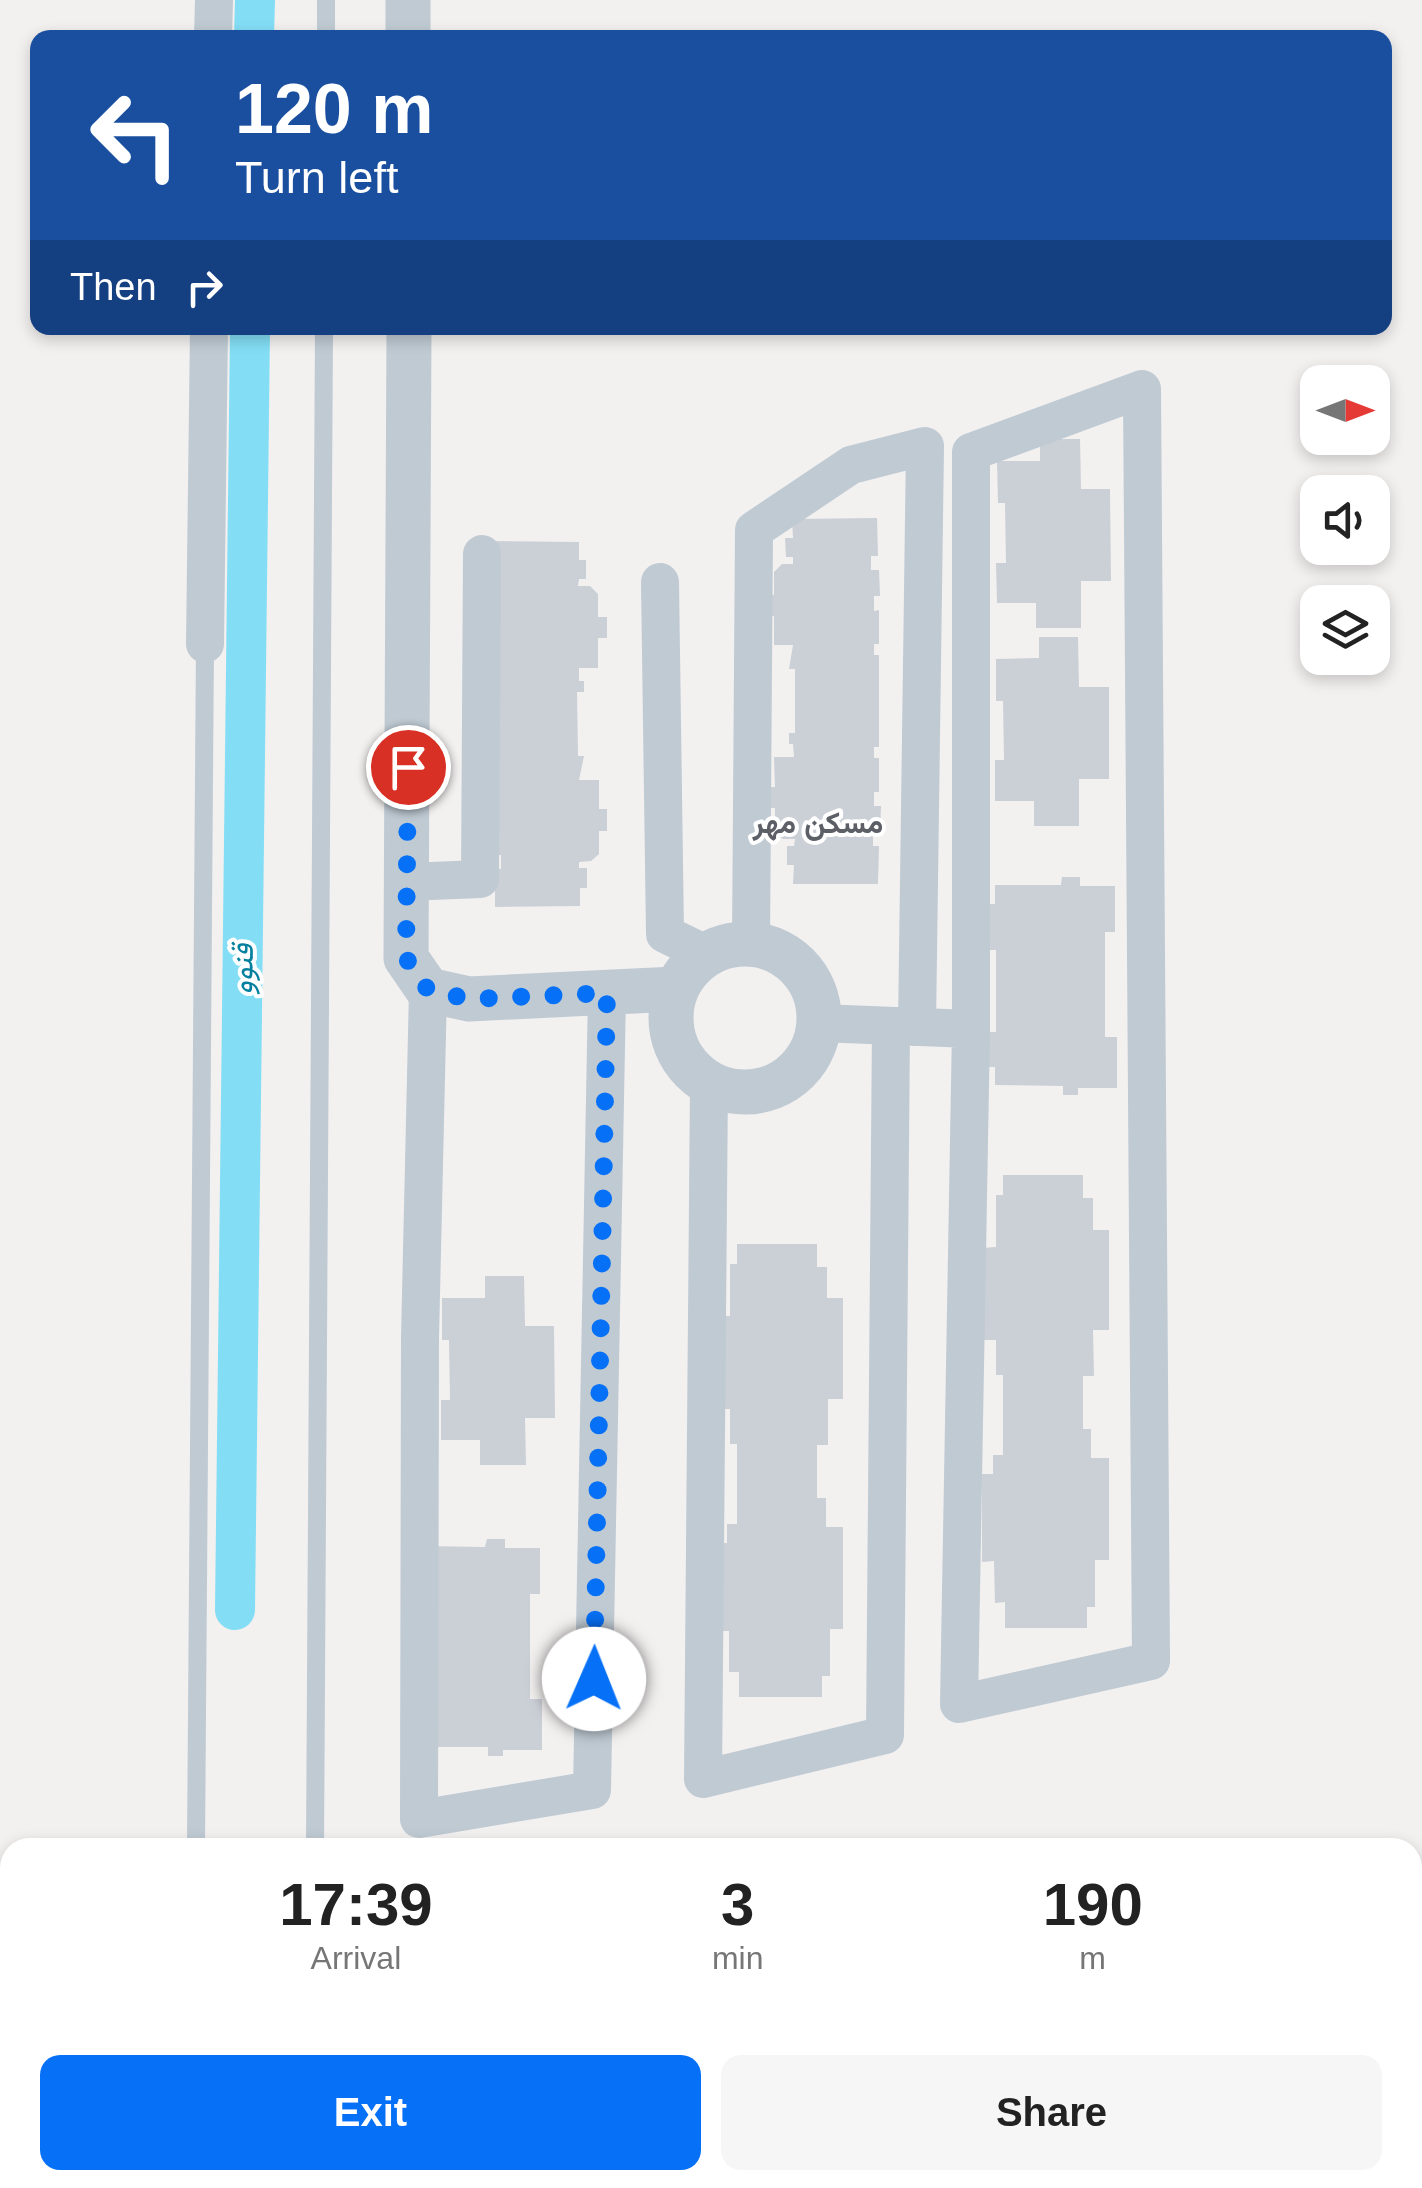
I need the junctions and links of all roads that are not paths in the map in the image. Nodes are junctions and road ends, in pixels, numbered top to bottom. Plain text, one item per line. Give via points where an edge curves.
1 (214, 0) edge
2 (326, 0) edge
3 (408, 0) edge
4 (213, 30) edge
5 (326, 30) edge
6 (408, 30) edge
7 (209, 335) edge
8 (324, 335) edge
9 (409, 335) edge
10 (482, 554) dead end
11 (660, 582) dead end
12 (205, 644) joint
13 (407, 882) junction
14 (750, 944) junction
15 (706, 954) junction
16 (676, 989) junction
17 (428, 990) junction
18 (607, 993) junction
19 (819, 1023) junction
20 (904, 1027) junction
21 (971, 1029) junction
22 (709, 1084) junction
23 (196, 1838) edge
24 (315, 1838) edge

1 - 4 street
2 - 5 lane
3 - 6 street
7 - 12 street
8 - 24 lane
9 - 13 street
10 - 13 street via 480,879
11 - 15 street via 665,934
12 - 23 lane
13 - 17 street via 406,958
14 - 15 street
14 - 19 street via 783,955 808,979
14 - 20 street via 754,530 851,465 926,446
15 - 16 street
16 - 18 street
16 - 22 street via 672,1032 692,1071
17 - 18 street via 469,999
17 - 18 street via 419,1819 592,1790
19 - 20 street
19 - 22 street via 807,1058 780,1084 732,1092
20 - 21 street
20 - 22 street via 885,1734 703,1778
21 - 21 street via 960,1644 959,1704 1151,1661 1142,389 971,452

